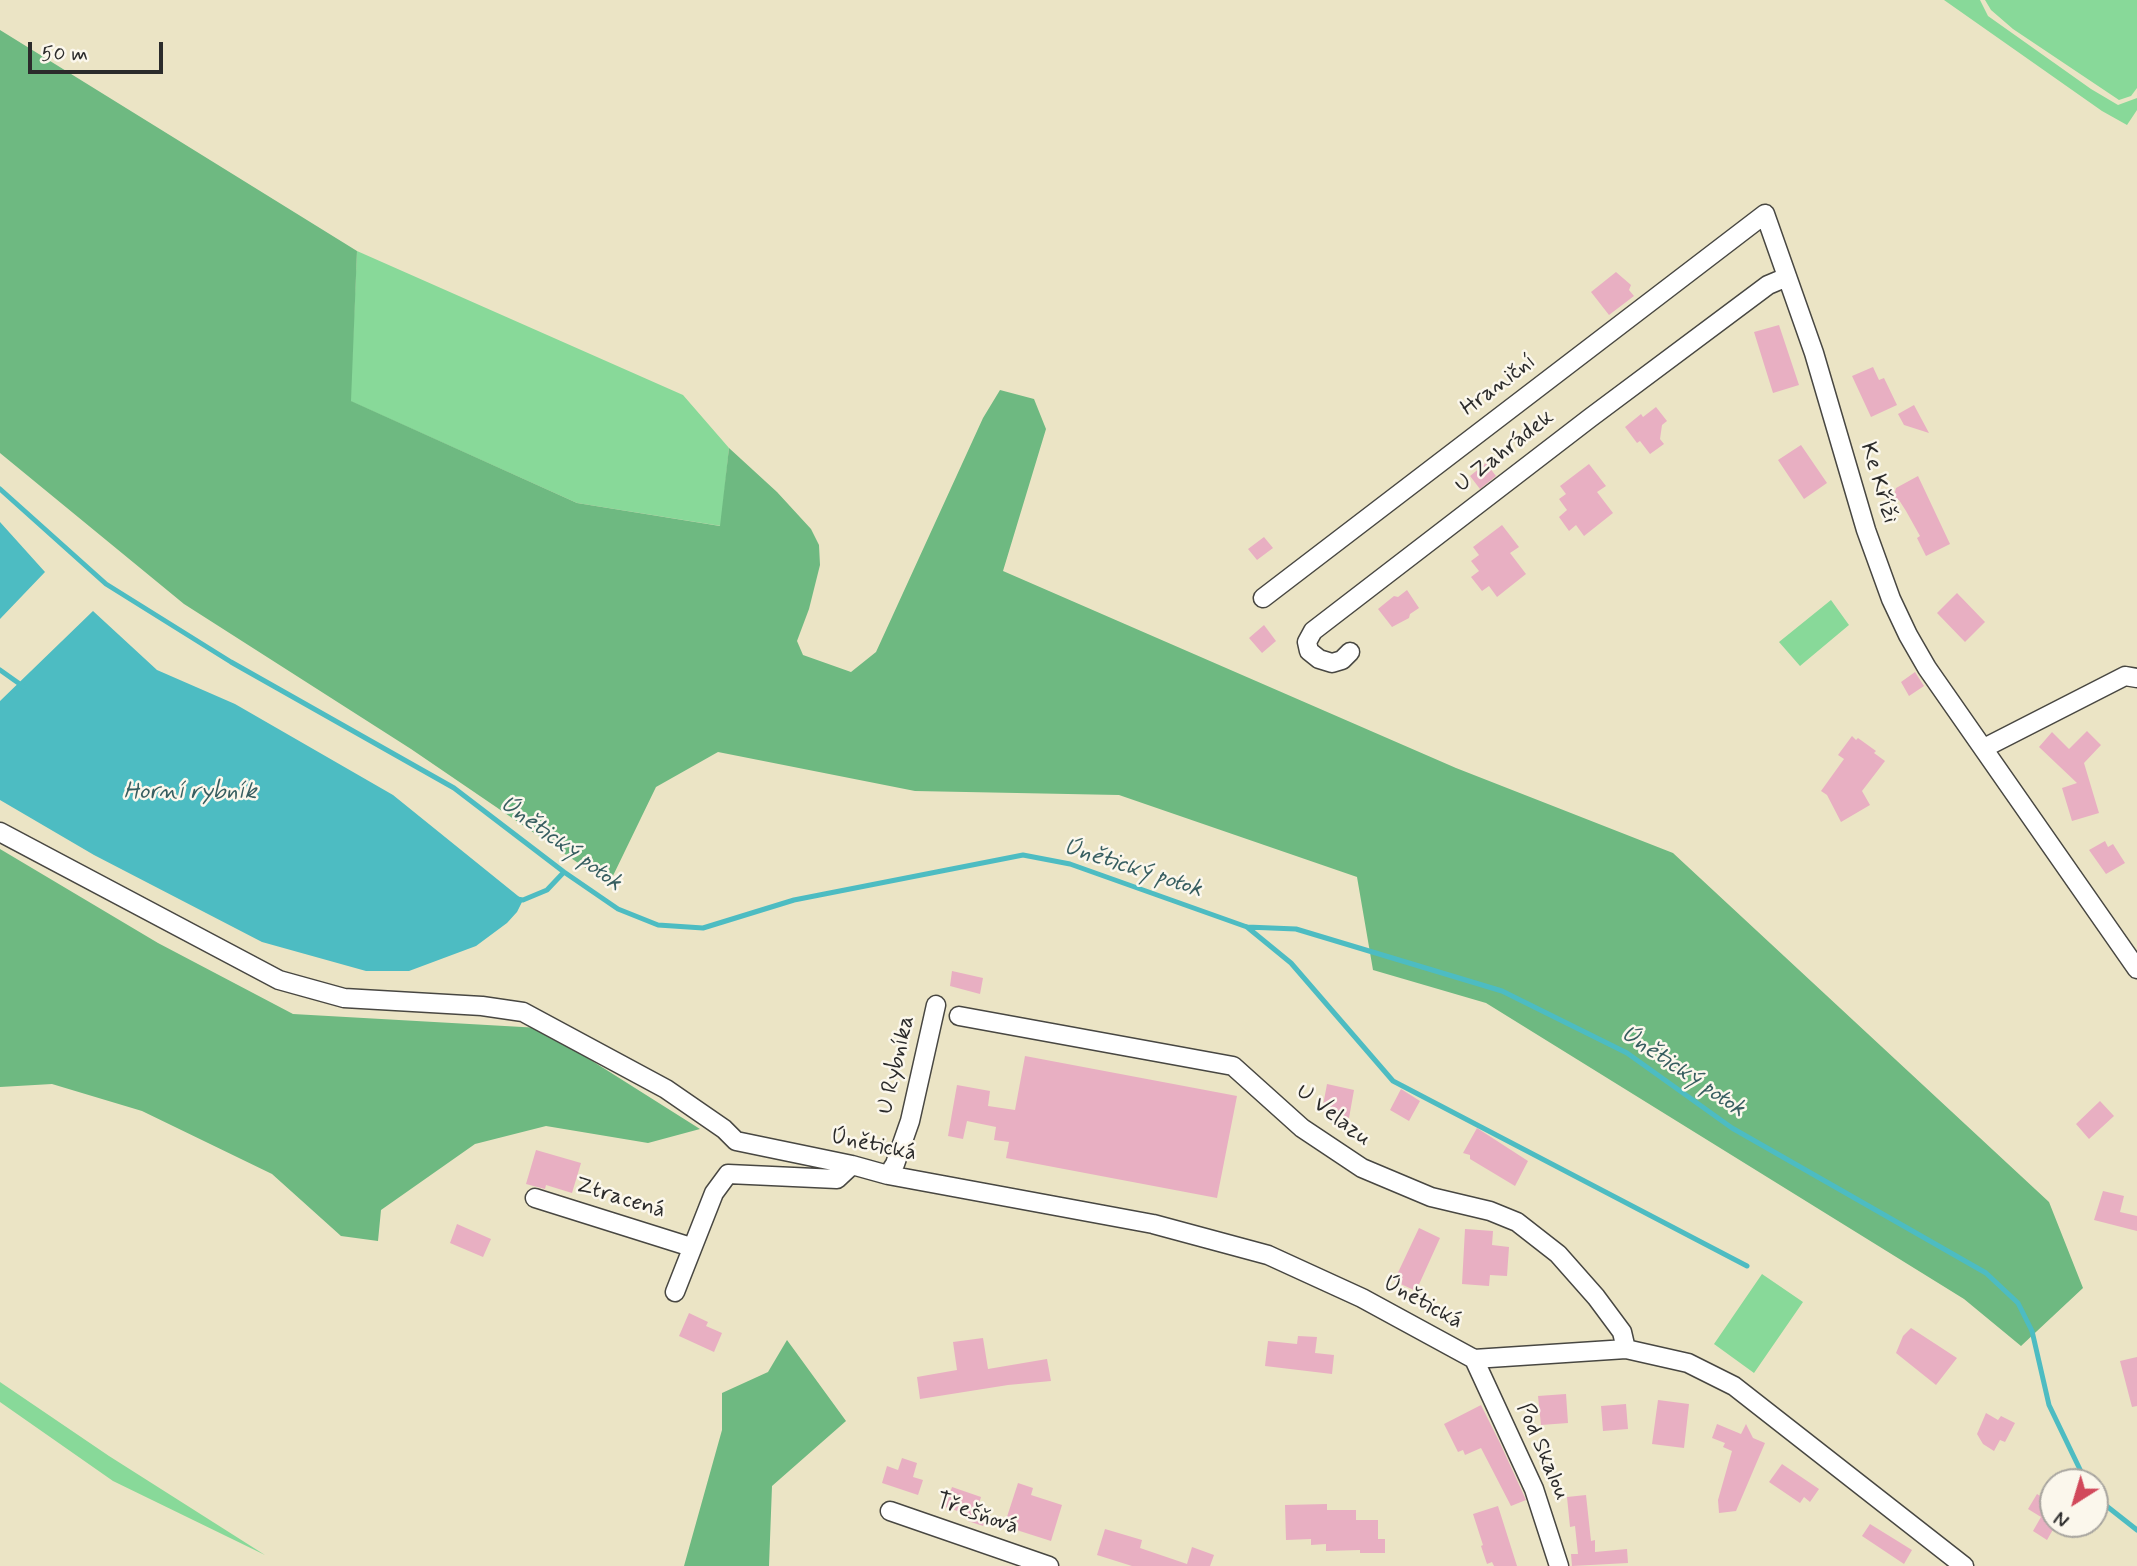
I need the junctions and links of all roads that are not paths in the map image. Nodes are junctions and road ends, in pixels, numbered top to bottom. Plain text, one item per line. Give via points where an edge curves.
1 (1765, 214) joint
2 (1787, 277) junction
3 (1263, 597) dead end
4 (1350, 652) dead end
5 (2137, 678) edge
6 (1984, 748) junction
7 (0, 832) edge
8 (2137, 969) edge
9 (936, 1005) dead end
10 (958, 1016) dead end
11 (852, 1165) junction
12 (888, 1175) junction
13 (535, 1198) dead end
14 (691, 1247) junction
15 (675, 1292) dead end
16 (1626, 1349) junction
17 (1474, 1359) junction
18 (890, 1511) dead end
19 (1049, 1566) edge
20 (1559, 1566) edge
21 (1964, 1566) edge

1 - 2 street, Ke Kříži
1 - 3 street, Hraniční
2 - 4 street, U Zahrádek via 1768,285 1590,418 1313,631 1307,642 1319,660 1332,663
2 - 6 street, Ke Kříži via 1891,599 1927,668
5 - 6 street via 2125,676
6 - 8 street, Ke Kříži
7 - 11 street, Únětická via 279,980 344,998 523,1012 666,1089 736,1141
9 - 12 street, U Rybníka via 910,1121
10 - 16 street, U Velazu via 1233,1066 1302,1128 1362,1168 1431,1197 1517,1222 1558,1254 1597,1297 1622,1332
11 - 12 street, Únětická
11 - 14 street via 837,1179 728,1174 714,1193
12 - 17 street, Únětická via 1153,1224 1268,1255 1362,1298
13 - 14 street, Ztracená
14 - 15 street
16 - 17 street, Únětická
16 - 21 street, Únětická via 1688,1363 1734,1386
17 - 20 street, Pod Skalou via 1534,1489
18 - 19 street, Třešňová

